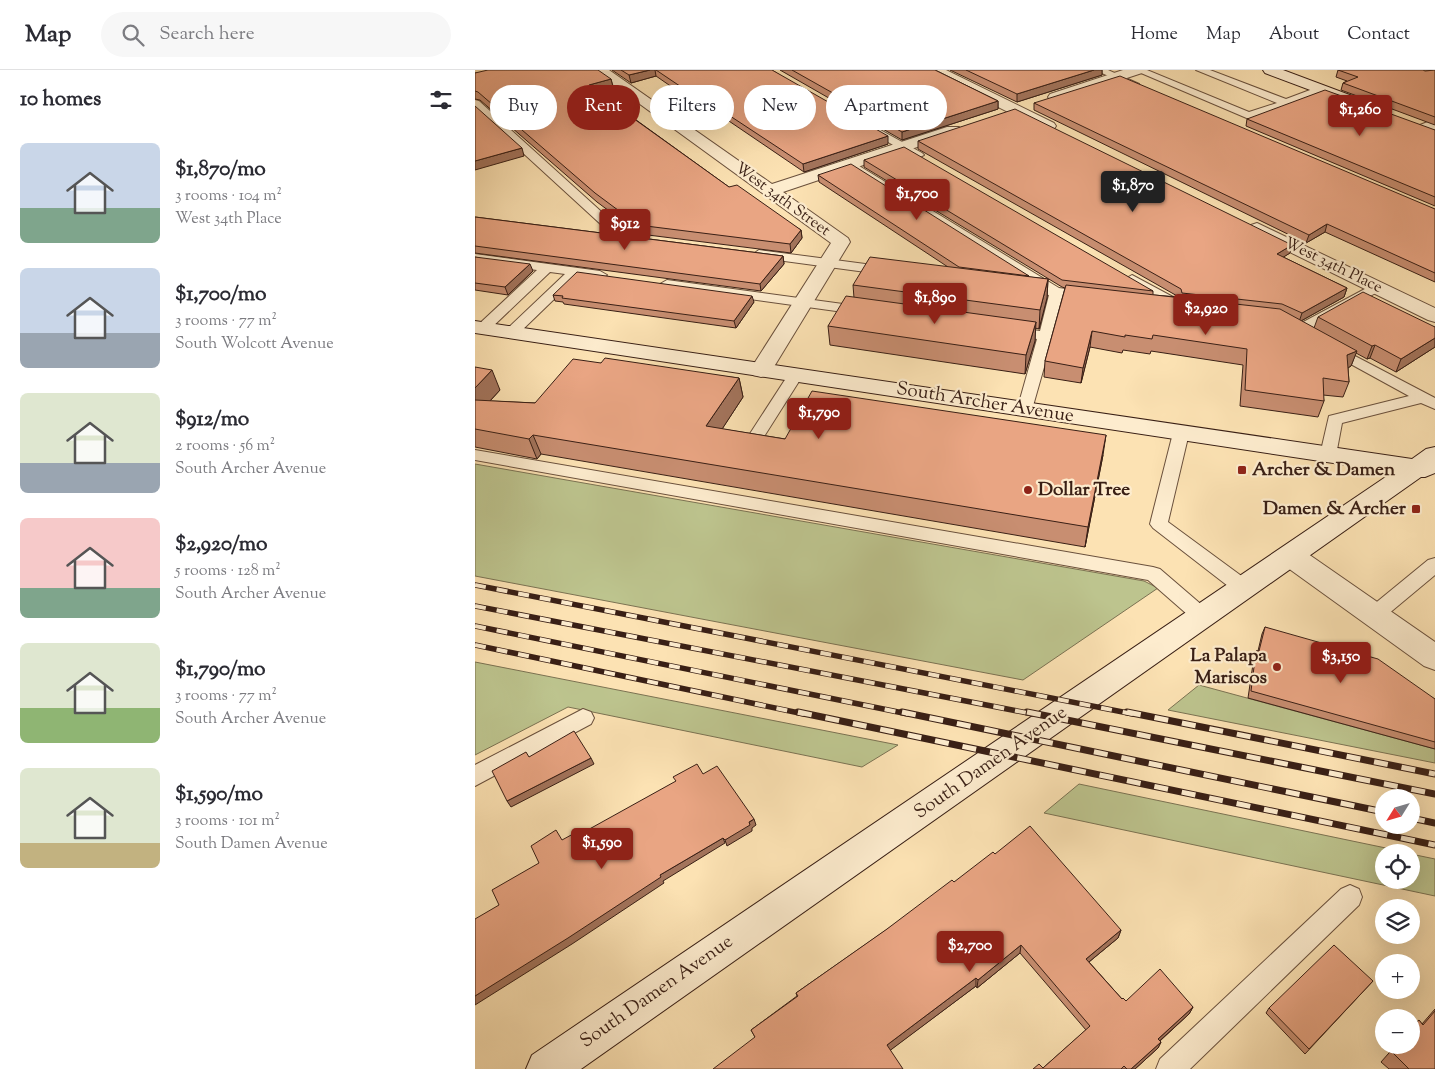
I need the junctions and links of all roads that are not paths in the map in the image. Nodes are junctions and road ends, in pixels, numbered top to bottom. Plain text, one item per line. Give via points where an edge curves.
1 (600, 70) edge
2 (935, 70) edge
3 (1101, 70) edge
4 (1138, 70) edge
5 (1201, 70) edge
6 (1271, 70) edge
7 (1116, 77) junction
8 (1143, 88) edge
9 (1322, 89) junction
10 (1286, 102) junction
11 (475, 103) edge
12 (1374, 109) edge
13 (1015, 110) junction
14 (996, 116) edge
15 (1408, 121) edge
16 (968, 125) edge
17 (1432, 128) edge
18 (874, 130) edge
19 (1059, 131) edge
20 (903, 147) junction
21 (927, 161) edge
22 (851, 164) junction
23 (769, 191) junction
24 (1244, 222) edge
25 (602, 234) edge
26 (746, 253) edge
27 (475, 258) edge
28 (827, 263) junction
29 (547, 268) junction
30 (575, 272) junction
31 (901, 273) edge
32 (1121, 273) edge
33 (614, 277) edge
34 (652, 282) edge
35 (1009, 286) edge
36 (1376, 287) junction
37 (1057, 293) junction
38 (1105, 298) edge
39 (803, 302) junction
40 (1143, 302) edge
41 (1181, 307) junction
42 (1199, 309) edge
43 (878, 312) edge
44 (1435, 316) edge
45 (1286, 322) edge
46 (479, 328) edge
47 (997, 329) edge
48 (1299, 330) junction
49 (512, 332) junction
50 (1047, 336) junction
51 (761, 370) junction
52 (795, 375) junction
53 (1429, 401) edge
54 (1025, 410) junction
55 (1181, 433) junction
56 (750, 446) edge
57 (475, 455) edge
58 (1329, 455) junction
59 (1429, 465) edge
60 (1291, 556) junction
61 (1435, 565) edge
62 (1244, 588) junction
63 (1374, 615) junction
64 (1203, 617) junction
65 (1435, 658) edge
66 (583, 718) dead end
67 (475, 776) edge
68 (1350, 896) dead end
69 (546, 1069) edge
70 (1170, 1069) edge

1 - 23 street, West 34th Street
2 - 13 street
3 - 7 lane
4 - 7 street
4 - 10 lane via 1249,116
5 - 10 lane
6 - 9 street
7 - 8 lane
7 - 13 street
9 - 10 lane
9 - 12 street
11 - 25 lane via 626,237
13 - 14 street
13 - 19 street
15 - 17 street
16 - 20 street
18 - 20 lane
20 - 21 lane
20 - 22 street
22 - 23 street
22 - 37 lane
23 - 28 street, West 34th Street via 841,242
24 - 36 street, West 34th Place
26 - 28 lane
27 - 29 lane
28 - 31 lane
28 - 39 street, West 34th Street
29 - 30 lane
29 - 46 lane
30 - 33 lane
30 - 49 lane
32 - 41 lane
34 - 39 lane
35 - 37 lane
36 - 44 street, West 34th Place
36 - 48 lane
37 - 38 lane
37 - 50 lane
39 - 43 lane
39 - 51 street, West 34th Street
40 - 41 lane
41 - 42 lane
45 - 48 lane
46 - 49 street, South Archer Avenue
47 - 50 lane
48 - 53 lane
49 - 51 street, South Archer Avenue
50 - 54 lane
51 - 52 street, South Archer Avenue
52 - 54 street, South Archer Avenue
52 - 56 lane
53 - 58 lane via 1335,420
54 - 55 street, South Archer Avenue
55 - 58 street, South Archer Avenue
55 - 62 lane via 1159,524
57 - 64 lane via 1153,574
58 - 59 street, South Archer Avenue
59 - 60 street, South Damen Avenue
60 - 62 street, South Damen Avenue
60 - 63 street
61 - 63 lane
62 - 64 street, South Damen Avenue
63 - 65 street
64 - 69 street, South Damen Avenue
66 - 67 lane
68 - 70 lane

